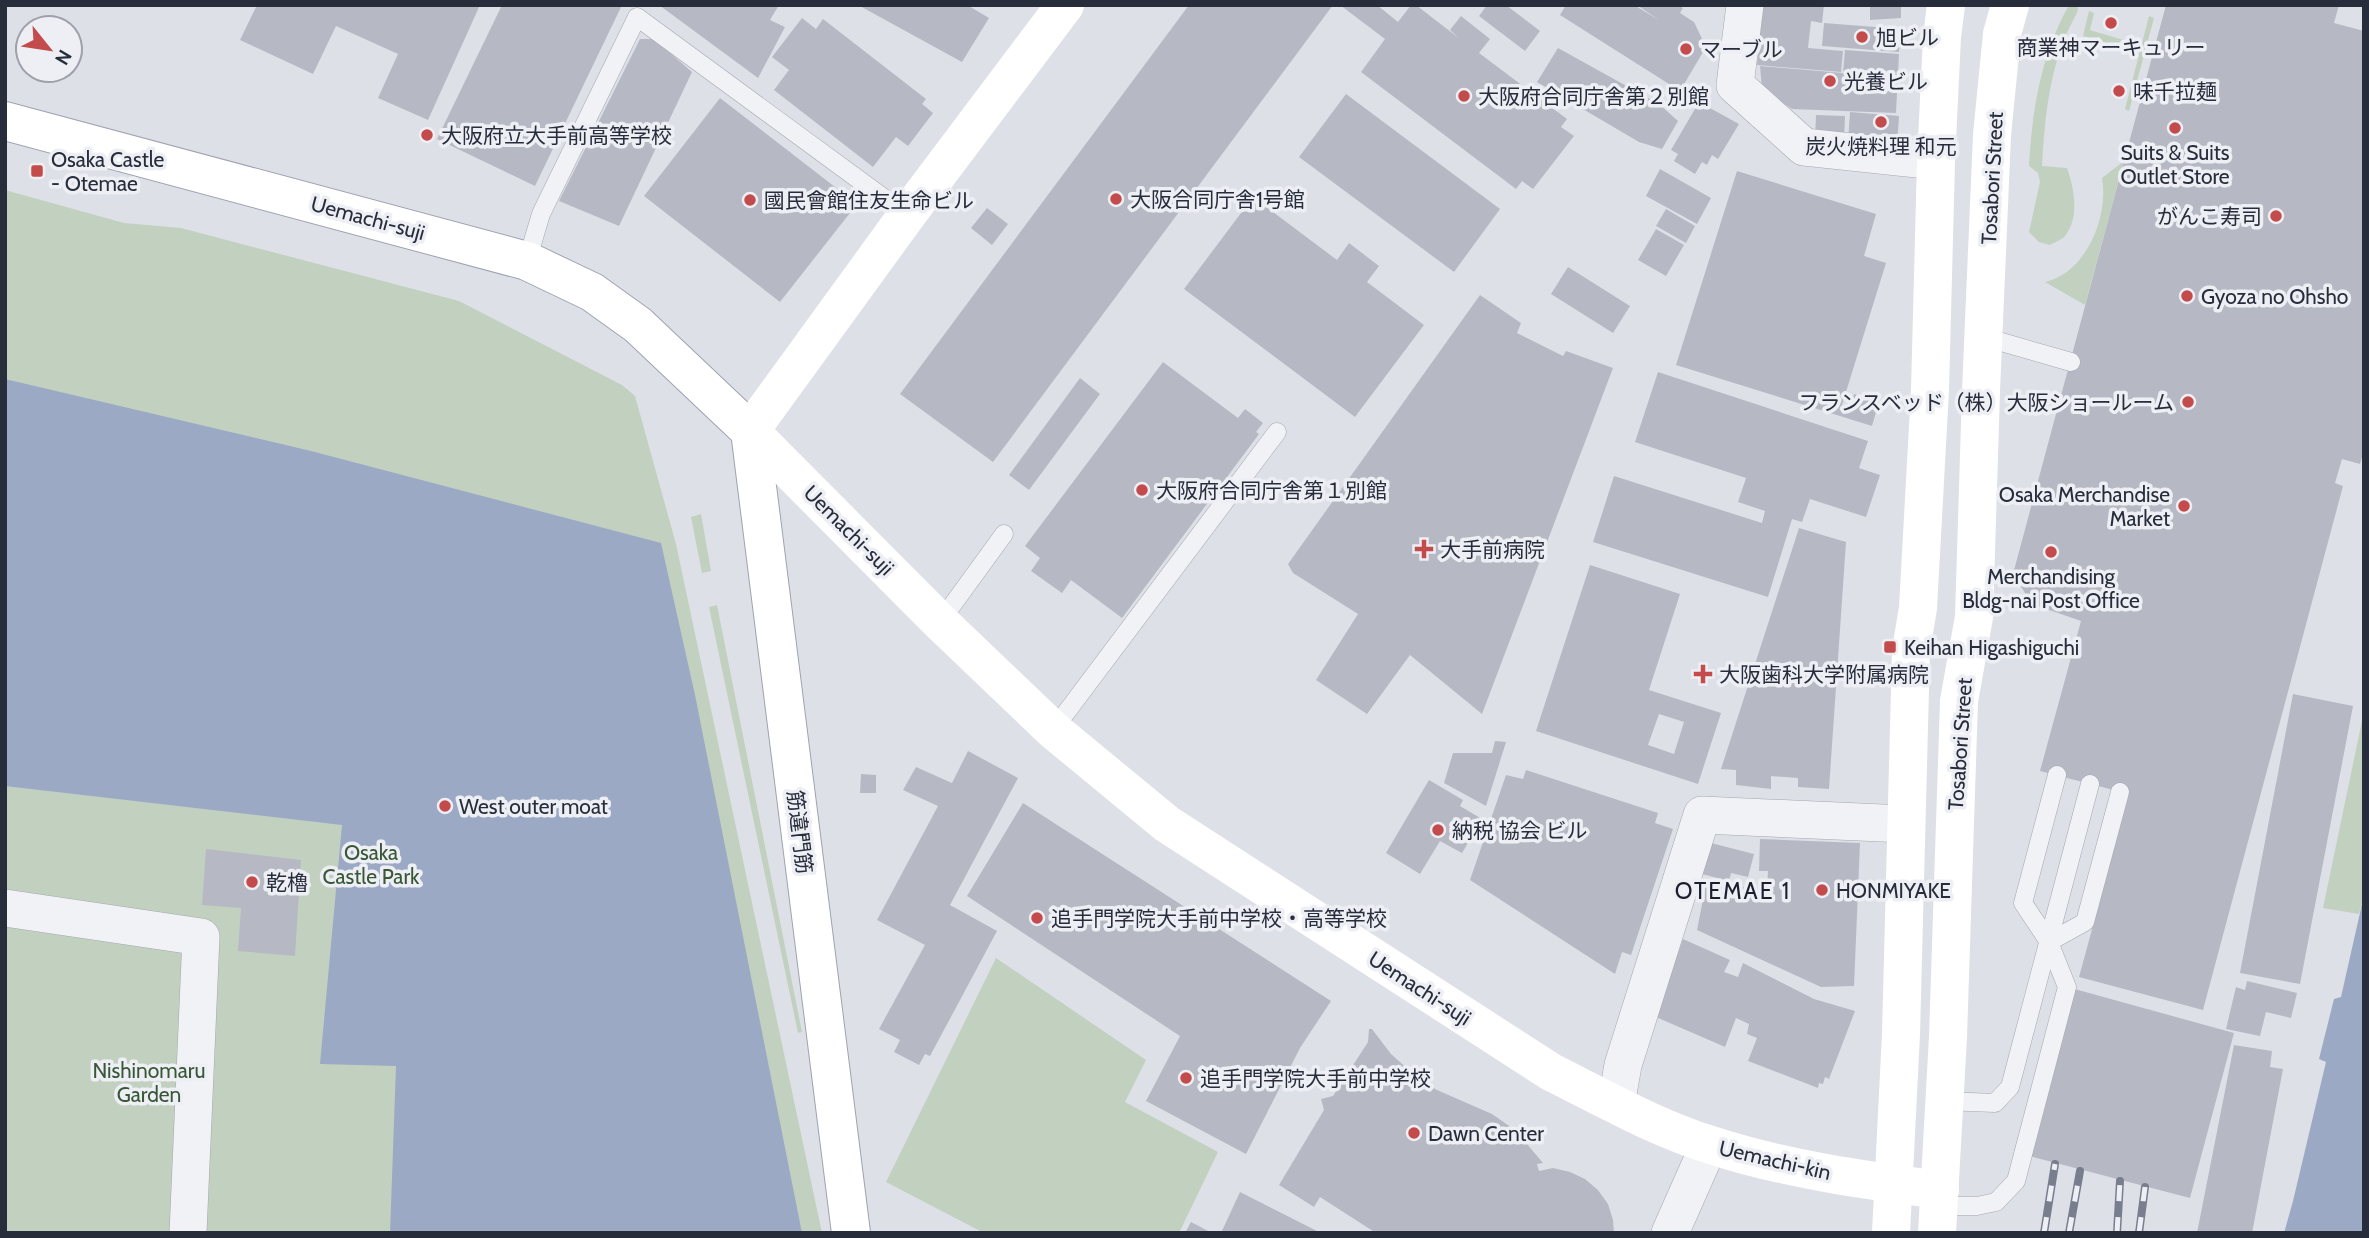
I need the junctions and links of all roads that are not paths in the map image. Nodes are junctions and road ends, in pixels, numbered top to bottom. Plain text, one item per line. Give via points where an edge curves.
1 (1065, 5) edge
2 (1745, 5) edge
3 (1946, 5) edge
4 (2010, 5) edge
5 (5, 121) edge
6 (1936, 161) junction
7 (907, 215) junction
8 (527, 261) junction
9 (1984, 337) junction
10 (2071, 362) dead end
11 (750, 431) junction
12 (1277, 432) dead end
13 (1004, 534) dead end
14 (940, 622) junction
15 (1053, 730) junction
16 (2057, 775) dead end
17 (2090, 784) dead end
18 (2120, 792) dead end
19 (1905, 824) junction
20 (5, 908) edge
21 (2049, 942) junction
22 (1945, 1101) junction
23 (1616, 1105) junction
24 (1709, 1145) junction
25 (1894, 1184) junction
26 (1939, 1209) edge
27 (188, 1233) edge
28 (851, 1233) edge
29 (1670, 1233) edge
30 (1891, 1233) edge

1 - 7 main road
2 - 6 street via 1735,85 1804,147
3 - 6 main road
4 - 9 main road, Tosabori Street via 2002,34 1992,135
5 - 8 main road, Uemachi-suji
6 - 19 main road via 1930,390 1918,608 1911,650
7 - 8 lane via 637,17 541,214
7 - 11 main road
8 - 11 main road, Uemachi-suji via 592,292 638,325
9 - 10 lane
9 - 22 main road, Tosabori Street via 1974,617 1959,701
11 - 14 main road, Uemachi-suji
11 - 28 main road, 筋違門筋
12 - 15 lane
13 - 14 lane
14 - 15 main road, Uemachi-suji
15 - 23 main road, Uemachi-suji via 1167,824 1551,1072
16 - 21 lane via 2023,903
17 - 21 lane
18 - 21 lane via 2085,922
19 - 23 street via 1702,815 1626,1054
19 - 25 main road
20 - 27 street via 201,937
21 - 22 lane via 2010,1087 1994,1103
21 - 26 lane via 2067,987 2015,1181 1996,1202
22 - 26 main road, Tosabori Street
23 - 24 main road, Uemachi-kin
24 - 25 main road, Uemachi-kin via 1762,1160
24 - 29 street
25 - 26 main road, Uemachi-kin
25 - 30 main road

